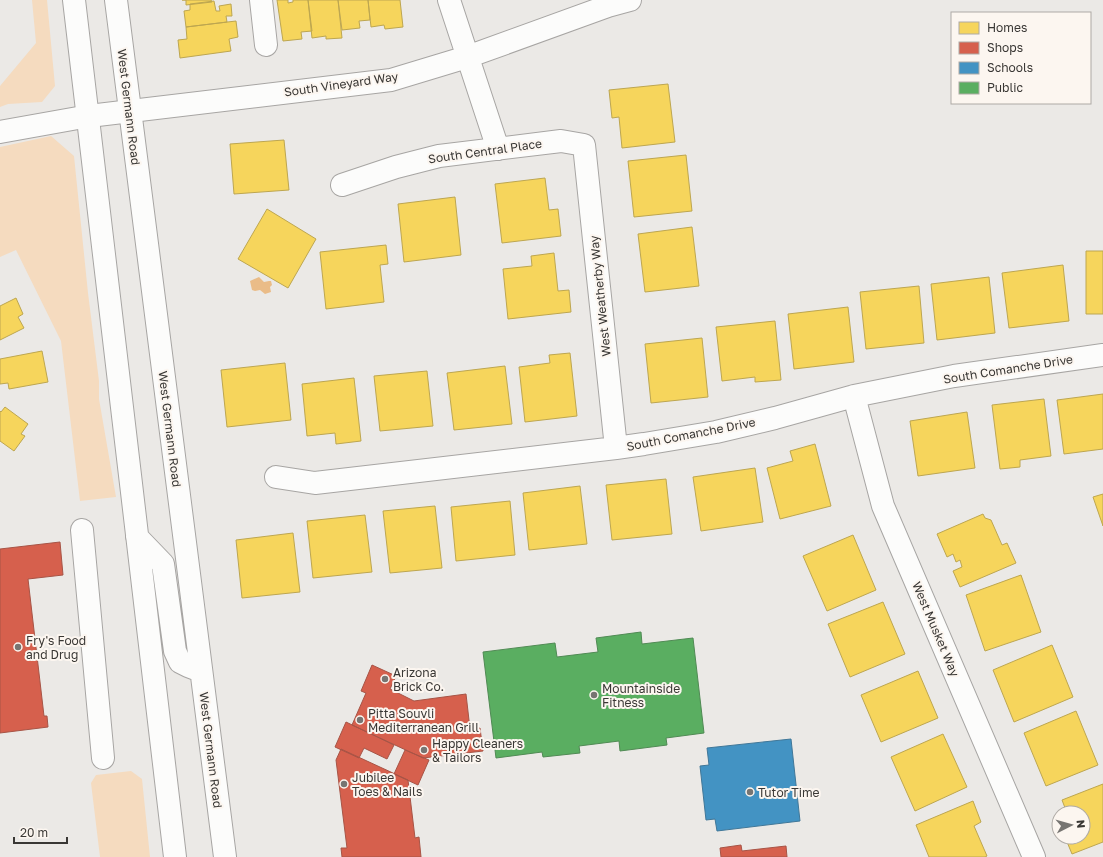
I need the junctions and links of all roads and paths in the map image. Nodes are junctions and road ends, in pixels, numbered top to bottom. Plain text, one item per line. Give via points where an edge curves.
1 (74, 0) edge
2 (116, 0) edge
3 (261, 0) edge
4 (449, 0) edge
5 (630, 0) edge
6 (266, 45) dead end
7 (467, 57) junction
8 (130, 111) junction
9 (89, 116) junction
10 (0, 132) edge
11 (584, 144) joint
12 (498, 149) junction
13 (342, 185) dead end
14 (1103, 355) edge
15 (854, 396) junction
16 (616, 448) junction
17 (276, 477) dead end
18 (82, 530) dead end
19 (137, 537) junction
20 (201, 670) junction
21 (104, 758) dead end
22 (175, 857) edge
23 (225, 857) edge
24 (1034, 857) edge

1 - 9 street
2 - 8 street, West Germann Road
3 - 6 street
4 - 7 street
5 - 7 street, South Vineyard Way
7 - 8 street, South Vineyard Way via 391,80
7 - 12 street
8 - 9 street, South Vineyard Way
8 - 20 street, West Germann Road
9 - 10 street
9 - 19 street
11 - 12 street, South Central Place via 561,141
11 - 16 street, West Weatherby Way
12 - 13 street, South Central Place via 439,156
14 - 15 street, South Comanche Drive via 954,376
15 - 16 street, South Comanche Drive via 716,432
15 - 24 street, West Musket Way via 884,506
16 - 17 street, South Comanche Drive via 315,483
18 - 21 street
19 - 20 street via 163,564 175,651 180,662
19 - 22 street
20 - 23 street, West Germann Road

